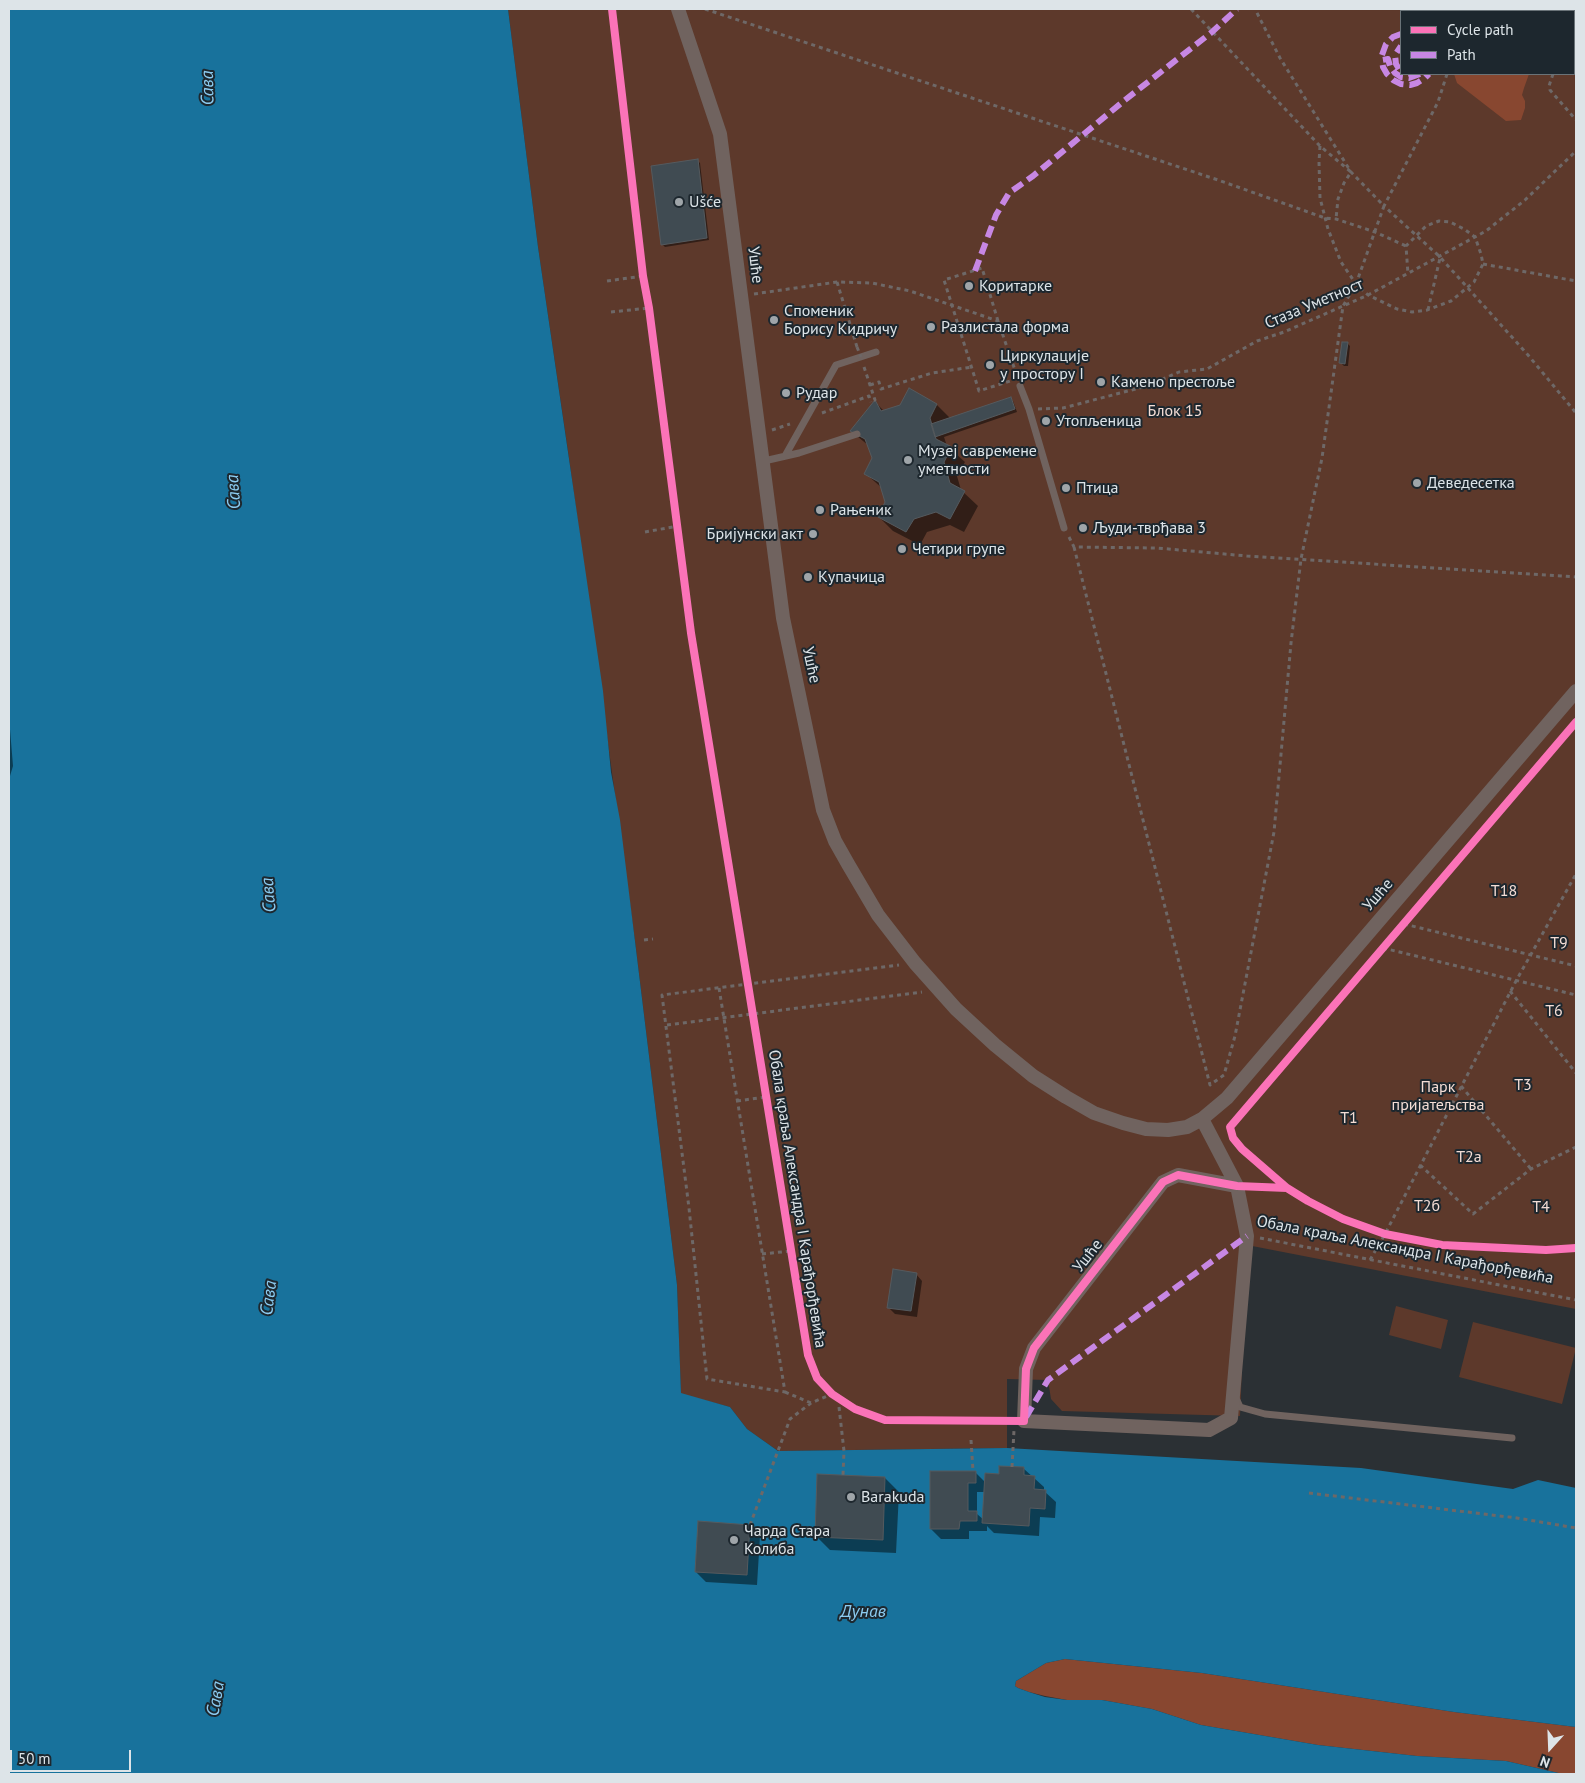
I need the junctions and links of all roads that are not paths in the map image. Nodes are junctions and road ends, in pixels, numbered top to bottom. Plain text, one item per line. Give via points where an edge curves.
1 (678, 9) edge
2 (876, 352) dead end
3 (1020, 386) dead end
4 (857, 434) dead end
5 (784, 456) junction
6 (764, 461) junction
7 (1064, 528) road end
8 (1576, 691) edge
9 (1202, 1119) junction
10 (1237, 1186) junction
11 (1233, 1391) junction
12 (1019, 1421) joint
13 (1512, 1438) dead end

1 - 6 street, Ушће via 720,134
2 - 5 lane via 836,365
3 - 7 lane
4 - 5 lane
5 - 6 lane
6 - 9 street, Ушће via 783,618 823,810 834,841 878,915 956,1009 1033,1076 1066,1097 1094,1113 1146,1129 1187,1127
8 - 9 street, Ушће via 1226,1098
9 - 10 street
10 - 11 street, Обала краља Александра I Карађорђевића via 1247,1236
10 - 12 street, Ушће via 1178,1175 1163,1182 1034,1348 1026,1369
11 - 12 street, Обала краља Александра I Карађорђевића via 1231,1418 1209,1430
11 - 13 lane via 1240,1408 1265,1414

